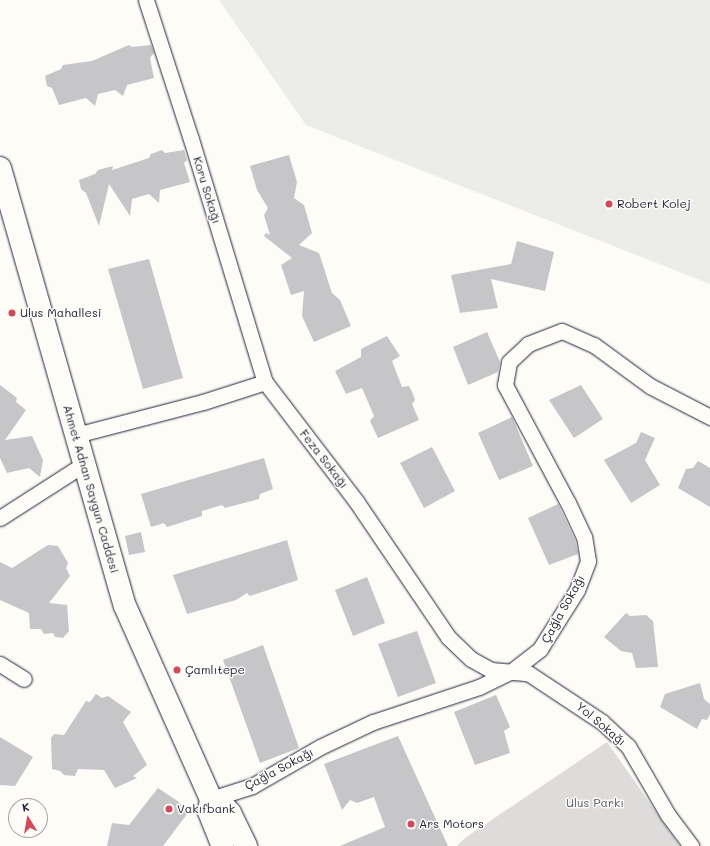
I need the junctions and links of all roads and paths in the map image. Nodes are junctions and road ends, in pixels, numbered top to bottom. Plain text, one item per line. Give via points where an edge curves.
1 (146, 0) edge
2 (0, 168) edge
3 (264, 382) junction
4 (710, 417) edge
5 (76, 435) junction
6 (84, 464) junction
7 (0, 518) edge
8 (0, 664) edge
9 (512, 671) junction
10 (24, 680) dead end
11 (211, 799) junction
12 (223, 846) edge
13 (246, 846) edge
14 (691, 846) edge

1 - 3 street, Koru Sokağı via 192,139
2 - 5 main road, Ahmet Adnan Saygun Caddesi
3 - 5 street via 203,402
3 - 9 street, Feza Sokağı via 356,501 448,637 471,659 491,670
4 - 9 street, Çağla Sokağı via 650,386 594,345 562,332 528,344 509,362 505,385 568,503 584,537 588,561 577,590 540,649
5 - 6 main road, Ahmet Adnan Saygun Caddesi
6 - 7 street
6 - 11 main road, Ahmet Adnan Saygun Caddesi via 125,606
8 - 10 street
9 - 11 street, Çağla Sokağı via 480,687 373,722 320,746 252,786
9 - 14 street, Yol Sokağı via 528,673 562,693 602,722 628,746 668,815
11 - 12 main road, Ahmet Adnan Saygun Caddesi via 209,812
11 - 13 main road via 223,805 230,813

